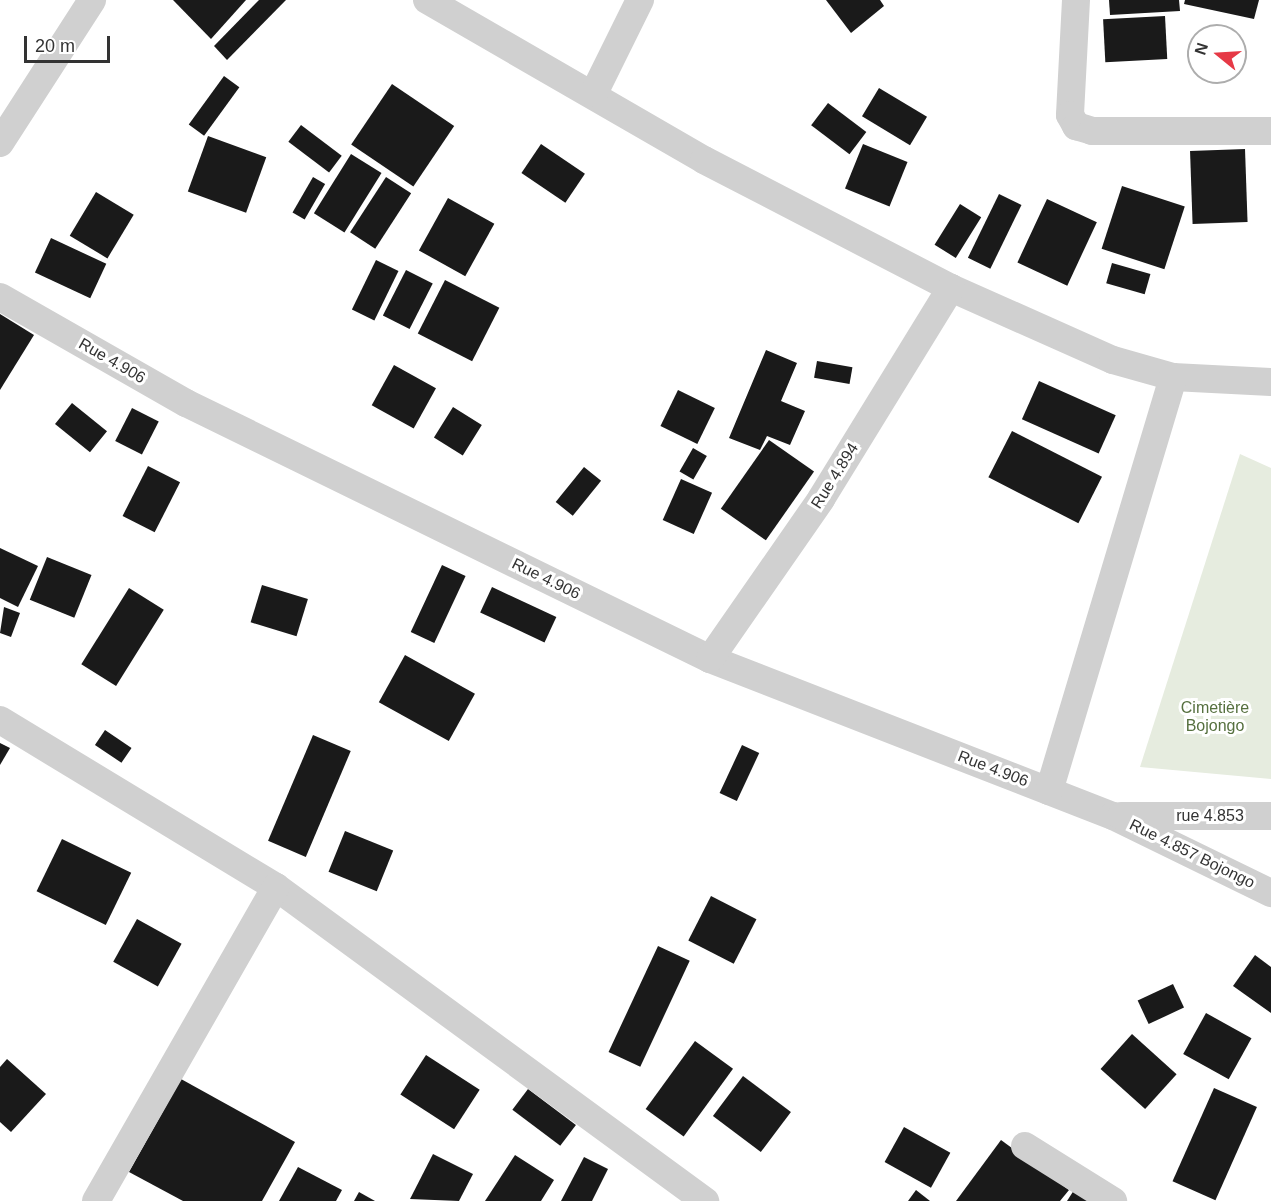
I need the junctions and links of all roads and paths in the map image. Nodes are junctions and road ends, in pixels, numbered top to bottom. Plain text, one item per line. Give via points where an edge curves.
1 (92, 0) edge
2 (427, 0) edge
3 (640, 0) edge
4 (1076, 0) edge
5 (594, 93) junction
6 (1271, 131) edge
7 (0, 143) edge
8 (951, 288) junction
9 (0, 297) edge
10 (1173, 377) junction
11 (1271, 382) edge
12 (710, 659) junction
13 (0, 720) edge
14 (1049, 791) junction
15 (1113, 816) junction
16 (1271, 816) edge
17 (276, 887) junction
18 (1271, 893) edge
19 (1025, 1146) dead end
20 (96, 1201) edge
21 (705, 1201) edge
22 (1113, 1201) edge

1 - 7 street
2 - 5 street
3 - 5 street
4 - 6 street via 1070,115 1076,126 1092,131
5 - 8 street via 704,160
8 - 10 street via 1113,360
8 - 12 street, Rue 4.894 via 821,500
9 - 12 street, Rue 4.906 via 186,403
10 - 11 street
10 - 14 street
12 - 14 street, Rue 4.906
13 - 17 street
14 - 15 street, Rue 4.906
15 - 16 street, rue 4.853
15 - 18 street, Rue 4.857 Bojongo
17 - 20 street
17 - 21 street
19 - 22 street

